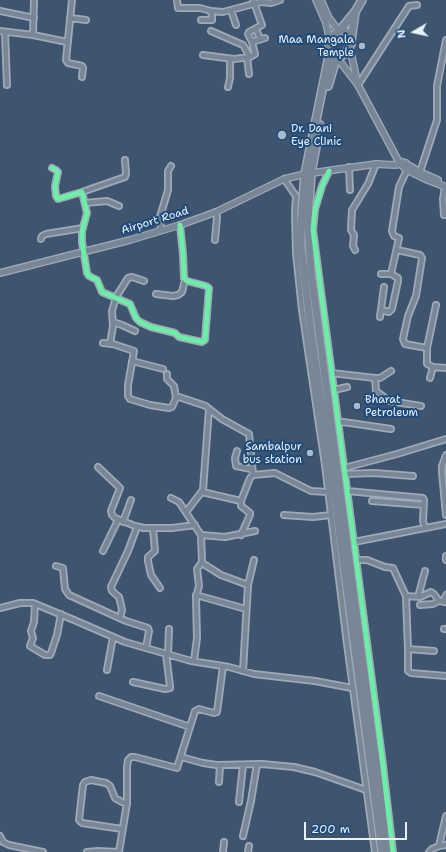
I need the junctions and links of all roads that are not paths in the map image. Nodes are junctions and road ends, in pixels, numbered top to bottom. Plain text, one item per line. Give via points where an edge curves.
1 (34, 0) edge
2 (72, 0) edge
3 (177, 0) edge
4 (280, 0) edge
5 (316, 0) edge
6 (320, 0) edge
7 (362, 0) edge
8 (254, 2) edge
9 (417, 5) dead end
10 (232, 10) junction
11 (0, 11) edge
12 (211, 11) junction
13 (356, 12) junction
14 (34, 18) junction
15 (70, 18) junction
16 (86, 20) dead end
17 (201, 20) dead end
18 (236, 25) dead end
19 (256, 29) junction
20 (339, 30) junction
21 (211, 31) dead end
22 (3, 32) edge
23 (33, 35) junction
24 (446, 40) edge
25 (330, 41) junction
26 (67, 42) junction
27 (252, 42) junction
28 (350, 44) junction
29 (0, 53) edge
30 (6, 53) junction
31 (203, 55) dead end
32 (248, 57) junction
33 (334, 58) junction
34 (230, 59) junction
35 (249, 74) dead end
36 (82, 77) dead end
37 (7, 85) dead end
38 (358, 85) junction
39 (228, 87) dead end
40 (125, 160) dead end
41 (376, 164) junction
42 (403, 164) junction
43 (171, 166) dead end
44 (349, 167) junction
45 (52, 168) dead end
46 (407, 170) junction
47 (330, 171) junction
48 (420, 172) junction
49 (308, 174) junction
50 (284, 179) junction
51 (446, 186) edge
52 (350, 190) dead end
53 (83, 193) junction
54 (85, 203) junction
55 (119, 206) dead end
56 (216, 212) junction
57 (444, 215) dead end
58 (180, 225) junction
59 (83, 228) junction
60 (160, 230) junction
61 (40, 239) dead end
62 (215, 240) dead end
63 (355, 250) dead end
64 (397, 250) junction
65 (83, 251) junction
66 (0, 273) edge
67 (381, 274) dead end
68 (390, 274) junction
69 (185, 280) junction
70 (144, 281) dead end
71 (384, 287) dead end
72 (156, 294) dead end
73 (116, 298) junction
74 (436, 304) dead end
75 (381, 310) junction
76 (380, 317) dead end
77 (113, 322) junction
78 (135, 331) dead end
79 (103, 343) dead end
80 (110, 344) junction
81 (427, 348) junction
82 (132, 362) junction
83 (433, 367) junction
84 (446, 368) edge
85 (163, 369) dead end
86 (391, 371) dead end
87 (321, 372) junction
88 (167, 374) dead end
89 (375, 378) junction
90 (430, 378) dead end
91 (347, 387) dead end
92 (334, 390) junction
93 (176, 398) junction
94 (421, 406) dead end
95 (208, 408) junction
96 (338, 423) junction
97 (391, 429) dead end
98 (446, 439) edge
99 (237, 451) dead end
100 (446, 455) edge
101 (98, 467) dead end
102 (344, 468) junction
103 (345, 474) junction
104 (253, 475) junction
105 (413, 476) dead end
106 (347, 491) junction
107 (202, 492) junction
108 (328, 492) junction
109 (171, 498) dead end
110 (131, 500) dead end
111 (241, 501) junction
112 (372, 501) dead end
113 (424, 505) junction
114 (186, 512) junction
115 (284, 515) dead end
116 (331, 515) junction
117 (446, 515) edge
118 (118, 520) junction
119 (123, 522) junction
120 (446, 524) edge
121 (195, 525) junction
122 (137, 527) junction
123 (153, 528) junction
124 (425, 528) junction
125 (255, 531) dead end
126 (201, 535) junction
127 (241, 535) junction
128 (354, 542) junction
129 (103, 551) dead end
130 (446, 556) edge
131 (254, 560) dead end
132 (356, 560) junction
133 (446, 560) edge
134 (202, 564) junction
135 (56, 566) dead end
136 (425, 571) dead end
137 (248, 585) junction
138 (160, 588) dead end
139 (196, 595) junction
140 (446, 595) edge
141 (406, 596) junction
142 (418, 597) junction
143 (443, 602) edge
144 (35, 604) junction
145 (420, 605) dead end
146 (0, 608) edge
147 (246, 609) junction
148 (61, 614) junction
149 (120, 618) junction
150 (169, 628) dead end
151 (113, 637) junction
152 (146, 648) junction
153 (408, 649) junction
154 (434, 651) dead end
155 (167, 654) junction
156 (194, 661) junction
157 (223, 666) junction
158 (107, 670) dead end
159 (243, 671) junction
160 (446, 676) edge
161 (133, 682) dead end
162 (352, 688) junction
163 (100, 696) dead end
164 (190, 727) junction
165 (181, 757) junction
166 (256, 764) junction
167 (220, 765) junction
168 (243, 765) junction
169 (219, 782) dead end
170 (366, 790) junction
171 (238, 802) dead end
172 (127, 804) junction
173 (446, 816) edge
174 (122, 829) junction
175 (0, 836) edge
176 (243, 836) dead end
177 (224, 842) dead end
178 (446, 845) edge
179 (249, 846) dead end
180 (439, 846) junction
181 (43, 852) edge
182 (87, 852) edge
183 (119, 852) edge
184 (223, 852) edge
185 (248, 852) edge
186 (375, 852) edge
187 (382, 852) edge
188 (388, 852) edge
189 (393, 852) edge
190 (429, 852) edge

1 - 14 street
2 - 15 street
3 - 12 street via 178,8
4 - 8 street via 271,3
5 - 25 main road via 326,23
6 - 20 main road via 329,18
7 - 13 highway
8 - 10 street
8 - 19 street via 262,24
9 - 38 street via 409,6
10 - 12 street
10 - 18 street
11 - 14 street
12 - 17 street via 212,20
13 - 20 highway
13 - 28 highway
14 - 23 street
15 - 16 street
15 - 26 street
19 - 27 street via 248,33
19 - 27 street via 263,38
20 - 25 highway
20 - 28 highway via 349,35
21 - 32 street via 243,44
22 - 23 street
22 - 30 street
23 - 26 street
24 - 48 street via 437,86 437,120
25 - 33 highway via 328,49
26 - 36 street via 66,62 82,66
27 - 32 street via 255,54
28 - 33 highway via 345,54
28 - 38 main road
29 - 30 street
30 - 37 street
31 - 34 street
32 - 34 street
32 - 35 street
33 - 38 main road
33 - 49 highway
34 - 39 street
38 - 42 main road via 397,158
40 - 53 street via 125,177
41 - 42 main road, Airport Road
41 - 44 main road, Airport Road
41 - 63 street via 368,184 352,210 351,230
42 - 46 main road
42 - 48 main road
43 - 60 street via 168,171 168,190 160,217
44 - 47 main road, Airport Road
44 - 52 street
45 - 53 street via 58,172 58,199
46 - 51 main road
46 - 64 street via 399,187 392,231 394,236 399,238
47 - 49 main road, Airport Road
47 - 87 street via 322,186 315,210 313,230
48 - 51 main road
49 - 50 main road, Airport Road
49 - 87 highway via 301,217 302,246 305,282
50 - 56 main road, Airport Road
50 - 87 street via 296,196 296,253
51 - 57 street via 443,199
53 - 54 street
54 - 55 street via 107,201
54 - 59 street via 87,213
56 - 58 main road, Airport Road
56 - 62 street
58 - 60 main road, Airport Road
58 - 69 street
59 - 61 street via 46,234
59 - 65 street
60 - 65 main road, Airport Road
64 - 68 street
64 - 81 street via 420,255 422,258 416,296 403,339 405,344
65 - 66 main road, Airport Road
65 - 73 street via 88,275 98,280 102,292
67 - 68 street
68 - 75 street via 398,278 393,303 390,312
69 - 72 street via 182,292 178,295
69 - 73 street via 209,288 204,342 181,337 140,322 130,304
70 - 73 street via 128,278
71 - 75 street
73 - 77 street via 112,311
74 - 81 street
75 - 76 street
77 - 78 street
77 - 80 street
79 - 80 street
80 - 82 street via 134,351
81 - 83 street via 427,364
82 - 85 street
82 - 93 street via 128,385 130,398 167,408 172,407
83 - 84 street
83 - 90 street
86 - 89 street via 380,378
87 - 89 street
87 - 92 street
87 - 108 street
87 - 187 highway via 333,484
87 - 188 highway
88 - 93 street via 167,379 174,386
89 - 94 street via 376,391 389,401
91 - 92 street
92 - 96 street
93 - 95 street
95 - 104 street via 249,434
95 - 107 street
96 - 97 street
96 - 102 street
98 - 102 street
99 - 104 street via 236,466 251,469
100 - 117 street via 442,472
101 - 118 street via 120,488 111,511
102 - 103 street
103 - 105 street
103 - 106 street
104 - 108 street via 276,473 311,491
104 - 111 street
106 - 113 street via 421,497
106 - 128 street
107 - 111 street
107 - 114 street
108 - 116 street
109 - 114 street via 176,499
110 - 119 street
111 - 127 street via 241,506 250,515
112 - 113 street
113 - 124 street
114 - 121 street
115 - 116 street
116 - 162 street
118 - 119 street
118 - 129 street
119 - 122 street
120 - 124 street
121 - 123 street
121 - 126 street
122 - 123 street
122 - 149 street via 111,587 119,597 122,610
123 - 138 street via 155,551 148,557 148,561 151,575
124 - 128 street
125 - 127 street
126 - 127 street
126 - 134 street
128 - 132 street
130 - 133 street
131 - 137 street
132 - 141 street via 368,560 393,568
132 - 189 street
134 - 137 street via 224,577
134 - 139 street via 197,569 199,586
135 - 149 street via 64,570 67,594
136 - 142 street
137 - 147 street
139 - 147 street
139 - 156 street via 197,638
140 - 143 street
141 - 142 street
141 - 153 street
142 - 143 street via 431,592
143 - 145 street
144 - 146 street via 20,602
144 - 148 street
144 - 148 street via 33,638 30,646 46,655 51,653
147 - 159 street
148 - 151 street
149 - 152 street via 148,628
150 - 155 street
151 - 152 street
151 - 158 street
152 - 155 street
153 - 154 street
153 - 160 street via 409,672
155 - 156 street
155 - 161 street via 170,688
156 - 157 street
157 - 159 street
157 - 164 street via 217,712 197,709
159 - 162 street
162 - 170 street
163 - 164 street
164 - 165 street
165 - 167 street
165 - 172 street via 179,767 175,769 131,757 127,763
166 - 168 street
166 - 170 street via 305,769
166 - 176 street
167 - 168 street
167 - 169 street
168 - 171 street
170 - 186 street
172 - 174 street
172 - 174 street via 115,798 106,783 91,780 85,782 79,820 82,823
173 - 180 street
174 - 183 street
175 - 181 street via 3,842 9,845
177 - 184 street
178 - 180 street
179 - 185 street
180 - 190 street
182 - 183 street

